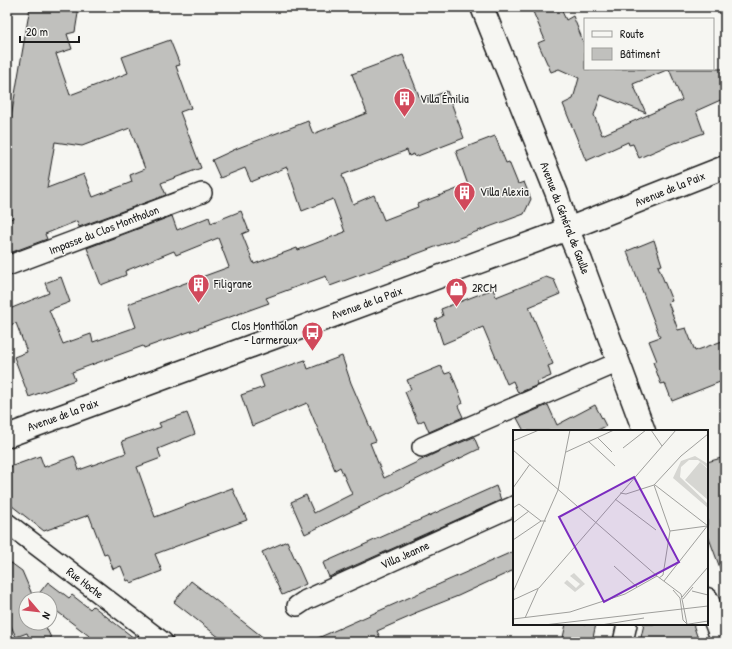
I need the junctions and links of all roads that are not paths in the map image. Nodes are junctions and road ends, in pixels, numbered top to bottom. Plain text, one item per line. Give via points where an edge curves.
1 (482, 7) edge
2 (725, 167) edge
3 (202, 193) dead end
4 (568, 228) junction
5 (7, 266) edge
6 (618, 362) junction
7 (644, 430) edge
8 (7, 436) edge
9 (422, 447) dead end
10 (513, 506) edge
11 (7, 523) edge
12 (708, 602) edge
13 (297, 606) dead end
14 (627, 625) edge
15 (163, 642) edge
16 (623, 642) edge
17 (723, 642) edge

1 - 4 main road, Avenue du Général de Gaulle via 557,194
2 - 4 main road, Avenue de la Paix
3 - 5 street, Impasse du Clos Montholon
4 - 6 main road, Avenue du Général de Gaulle
4 - 8 main road, Avenue de la Paix
6 - 7 main road, Avenue du Général de Gaulle
6 - 9 street
10 - 13 street, Villa Jeanne
11 - 15 street, Rue Hoche
12 - 17 main road
14 - 16 street

